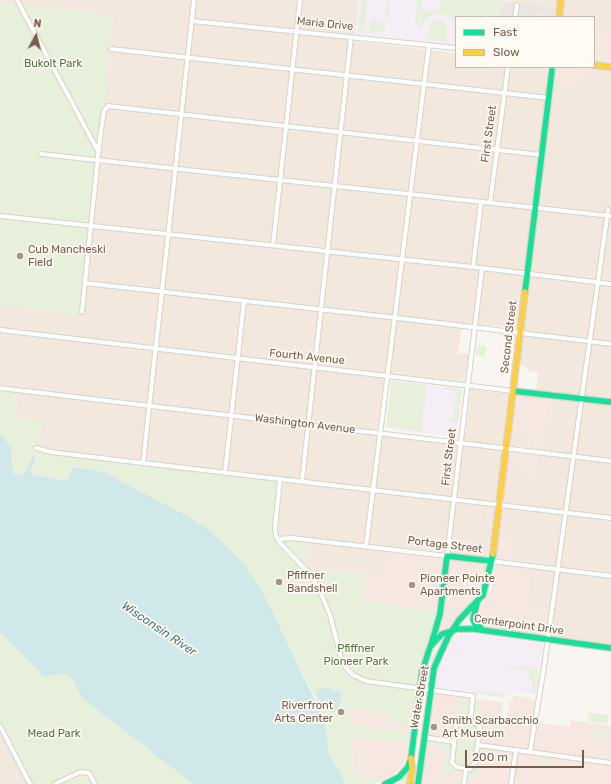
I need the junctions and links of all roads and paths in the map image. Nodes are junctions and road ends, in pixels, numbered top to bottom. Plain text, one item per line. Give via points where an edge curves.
1 (17, 0) edge
2 (194, 0) edge
3 (300, 0) edge
4 (561, 0) edge
5 (517, 5) dead end
6 (515, 16) edge
7 (559, 16) edge
8 (192, 21) junction
9 (297, 31) junction
10 (351, 37) junction
11 (429, 45) junction
12 (455, 48) edge
13 (111, 49) dead end
14 (187, 57) junction
15 (595, 66) edge
16 (611, 67) edge
17 (508, 68) edge
18 (552, 68) edge
19 (292, 69) junction
20 (347, 74) junction
21 (424, 84) junction
22 (504, 93) junction
23 (549, 98) junction
24 (180, 114) junction
25 (286, 125) junction
26 (341, 131) junction
27 (418, 140) junction
28 (496, 149) junction
29 (98, 152) junction
30 (40, 154) dead end
31 (542, 155) junction
32 (97, 160) junction
33 (175, 169) junction
34 (280, 180) junction
35 (334, 186) junction
36 (410, 194) junction
37 (481, 202) junction
38 (490, 203) junction
39 (535, 208) junction
40 (608, 210) dead end
41 (0, 216) edge
42 (609, 216) edge
43 (91, 224) junction
44 (168, 234) junction
45 (273, 245) junction
46 (328, 252) junction
47 (402, 259) junction
48 (473, 267) junction
49 (482, 268) junction
50 (527, 274) junction
51 (598, 282) junction
52 (85, 283) junction
53 (611, 284) edge
54 (161, 292) junction
55 (244, 301) junction
56 (321, 310) junction
57 (82, 312) dead end
58 (395, 318) junction
59 (475, 327) junction
60 (0, 330) edge
61 (520, 333) junction
62 (591, 341) junction
63 (611, 344) edge
64 (155, 349) junction
65 (238, 359) junction
66 (315, 368) junction
67 (387, 376) junction
68 (467, 385) junction
69 (0, 388) edge
70 (513, 390) junction
71 (581, 399) junction
72 (611, 402) edge
73 (149, 406) junction
74 (232, 416) junction
75 (309, 425) junction
76 (380, 433) junction
77 (461, 442) junction
78 (36, 448) dead end
79 (505, 448) junction
80 (573, 456) junction
81 (611, 461) edge
82 (143, 463) junction
83 (225, 473) junction
84 (280, 479) junction
85 (302, 481) junction
86 (373, 490) junction
87 (454, 499) junction
88 (498, 504) junction
89 (566, 512) junction
90 (611, 518) edge
91 (278, 539) junction
92 (366, 546) junction
93 (447, 556) junction
94 (491, 561) junction
95 (557, 569) junction
96 (611, 576) edge
97 (476, 603) junction
98 (452, 630) junction
99 (484, 630) junction
100 (548, 639) junction
101 (430, 647) junction
102 (611, 648) edge
103 (420, 688) junction
104 (430, 690) junction
105 (470, 722) junction
106 (0, 726) edge
107 (423, 737) junction
108 (454, 742) junction
109 (478, 745) junction
110 (516, 750) junction
111 (530, 752) junction
112 (411, 758) junction
113 (611, 763) edge
114 (466, 768) junction
115 (30, 784) edge
116 (55, 784) edge
117 (96, 784) edge
118 (385, 784) edge
119 (410, 784) edge
120 (418, 784) edge
121 (464, 784) edge
122 (511, 784) edge

1 - 29 street
2 - 8 street
3 - 9 street
4 - 7 street
5 - 6 street
8 - 9 street, Maria Drive
8 - 14 street
9 - 10 street, Maria Drive
9 - 19 street
10 - 11 street, Maria Drive
10 - 20 street
11 - 12 street, Maria Drive
11 - 21 street
13 - 14 street
14 - 19 street
14 - 24 street
15 - 16 street
17 - 22 street, First Street
18 - 23 street, Second Street
19 - 20 street
19 - 25 street
20 - 21 street
20 - 26 street
21 - 22 street
21 - 27 street
22 - 23 street
22 - 28 street, First Street
23 - 31 street, Second Street
24 - 25 street
24 - 29 street via 106,106
24 - 33 street
25 - 26 street
25 - 34 street
26 - 27 street
26 - 35 street
27 - 28 street
27 - 36 street
28 - 31 street
28 - 38 street, First Street
29 - 32 street
30 - 32 street
31 - 39 street, Second Street
32 - 33 street
32 - 43 street
33 - 34 street
33 - 44 street
34 - 35 street
34 - 45 street
35 - 36 street
35 - 46 street
36 - 37 street
36 - 47 street
37 - 38 street
37 - 48 street
38 - 39 street
39 - 42 street
39 - 50 street, Second Street
40 - 42 street
41 - 43 street
42 - 51 street
43 - 44 street
43 - 52 street
44 - 45 street
44 - 54 street
45 - 46 street
46 - 47 street
46 - 56 street
47 - 48 street
47 - 58 street
48 - 49 street
49 - 50 street
49 - 59 street, First Street
50 - 51 street
50 - 61 street, Second Street
51 - 53 street
51 - 62 street
52 - 54 street
52 - 57 street
54 - 55 street
54 - 64 street
55 - 56 street
55 - 65 street
56 - 58 street
56 - 66 street
58 - 59 street
58 - 67 street
59 - 61 street
59 - 68 street, First Street
60 - 64 street, Fourth Avenue
61 - 62 street
61 - 70 street, Second Street
62 - 63 street
62 - 71 street
64 - 65 street, Fourth Avenue
64 - 73 street
65 - 66 street, Fourth Avenue
65 - 74 street
66 - 67 street, Fourth Avenue
66 - 75 street
67 - 68 street, Fourth Avenue
67 - 76 street
68 - 70 street, Fourth Avenue
68 - 77 street, First Street
69 - 73 street, Washington Avenue
70 - 71 street, Fourth Avenue
70 - 79 street, Second Street
71 - 72 street, Fourth Avenue
71 - 80 street
73 - 74 street, Washington Avenue
73 - 82 street
74 - 75 street, Washington Avenue
74 - 83 street
75 - 76 street, Washington Avenue
75 - 85 street
76 - 77 street, Washington Avenue
76 - 86 street
77 - 79 street, Washington Avenue
77 - 87 street, First Street
78 - 82 street
79 - 80 street, Washington Avenue
79 - 88 street, Second Street
80 - 81 street, Washington Avenue
80 - 89 street
82 - 83 street
83 - 84 street
84 - 85 street
84 - 91 street via 275,528
85 - 86 street
86 - 87 street
86 - 92 street
87 - 88 street
87 - 93 street, First Street
88 - 89 street
88 - 94 street, Second Street
89 - 90 street
89 - 95 street
91 - 92 street, Portage Street via 292,538
91 - 103 street via 318,586 330,615 341,658 350,672 366,681
92 - 93 street, Portage Street
93 - 94 street, Portage Street
93 - 101 street, First Street via 440,614
94 - 95 street, Portage Street
94 - 97 street, Second Street via 486,587
95 - 96 street, Portage Street
95 - 100 street
97 - 98 street, Water Street
97 - 99 street via 473,619 475,624
98 - 99 street, Centerpoint Drive
98 - 101 street, Centerpoint Drive via 440,635
98 - 104 street, Water Street via 434,668
99 - 100 street, Centerpoint Drive
100 - 102 street, Centerpoint Drive
100 - 111 street
101 - 103 street, Water Street
103 - 104 street
103 - 112 street, Water Street
104 - 105 street via 473,696
104 - 107 street, Water Street
105 - 108 street via 457,723
105 - 109 street via 480,727
106 - 115 street
107 - 108 street
107 - 120 street, Water Street
108 - 114 street via 452,763 454,766
109 - 110 street
109 - 114 street via 475,765
110 - 111 street
110 - 122 street
111 - 113 street
112 - 118 street via 402,774
112 - 119 street, Water Street
114 - 121 street
116 - 117 street via 80,772 89,773

